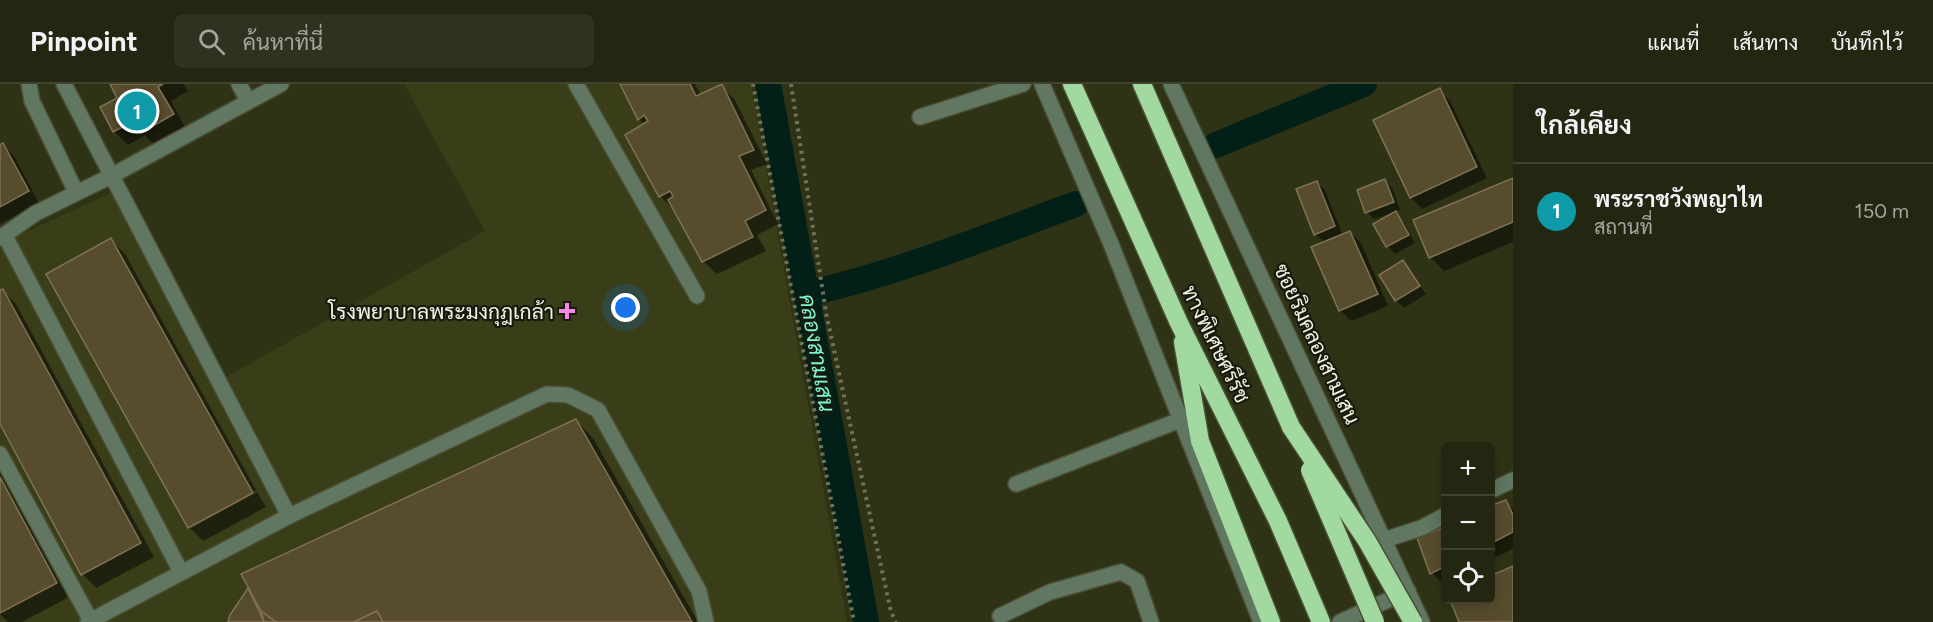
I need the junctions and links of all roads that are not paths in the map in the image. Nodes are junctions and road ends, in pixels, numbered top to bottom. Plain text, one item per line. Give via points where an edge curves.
1 (28, 84) edge
2 (64, 84) edge
3 (239, 84) edge
4 (281, 84) edge
5 (576, 84) edge
6 (1023, 84) edge
7 (1042, 84) edge
8 (1072, 84) edge
9 (1142, 84) edge
10 (1171, 84) edge
11 (248, 101) junction
12 (921, 117) dead end
13 (113, 175) junction
14 (76, 192) junction
15 (3, 237) edge
16 (697, 296) dead end
17 (1179, 323) junction
18 (1180, 420) junction
19 (1291, 427) junction
20 (0, 454) edge
21 (1513, 480) edge
22 (1016, 484) dead end
23 (1495, 489) edge
24 (289, 516) junction
25 (1441, 518) edge
26 (1384, 540) junction
27 (181, 572) junction
28 (1408, 591) junction
29 (1000, 616) dead end
30 (90, 621) edge
31 (706, 622) edge
32 (1151, 622) edge
33 (1261, 622) edge
34 (1271, 622) edge
35 (1321, 622) edge
36 (1340, 622) edge
37 (1375, 622) edge
38 (1413, 622) edge
39 (1422, 622) edge

1 - 14 street via 32,101
2 - 13 street
3 - 11 street
4 - 11 street
5 - 16 street
6 - 12 street
7 - 18 street via 1111,244
8 - 17 highway, ทางพิเศษศรีรัช
9 - 19 highway, ทางพิเศษศรีรัช
10 - 26 street, ซอยริมคลองสามเสน
11 - 13 street
13 - 14 street
13 - 24 street
14 - 15 street via 36,213
15 - 27 street
17 - 34 highway via 1200,441
17 - 35 highway, ทางพิเศษศรีรัช via 1278,521
18 - 22 street
18 - 33 street
19 - 37 highway, ทางพิเศษศรีรัช, bridge
19 - 38 highway, bridge via 1367,541
20 - 30 street
21 - 23 street
24 - 27 street
24 - 31 street via 547,393 568,396 598,410 699,591
25 - 26 street
26 - 28 street, ซอยริมคลองสามเสน
27 - 30 street
28 - 36 street
28 - 39 street, ซอยริมคลองสามเสน
29 - 32 street via 1050,592 1121,572 1137,581

